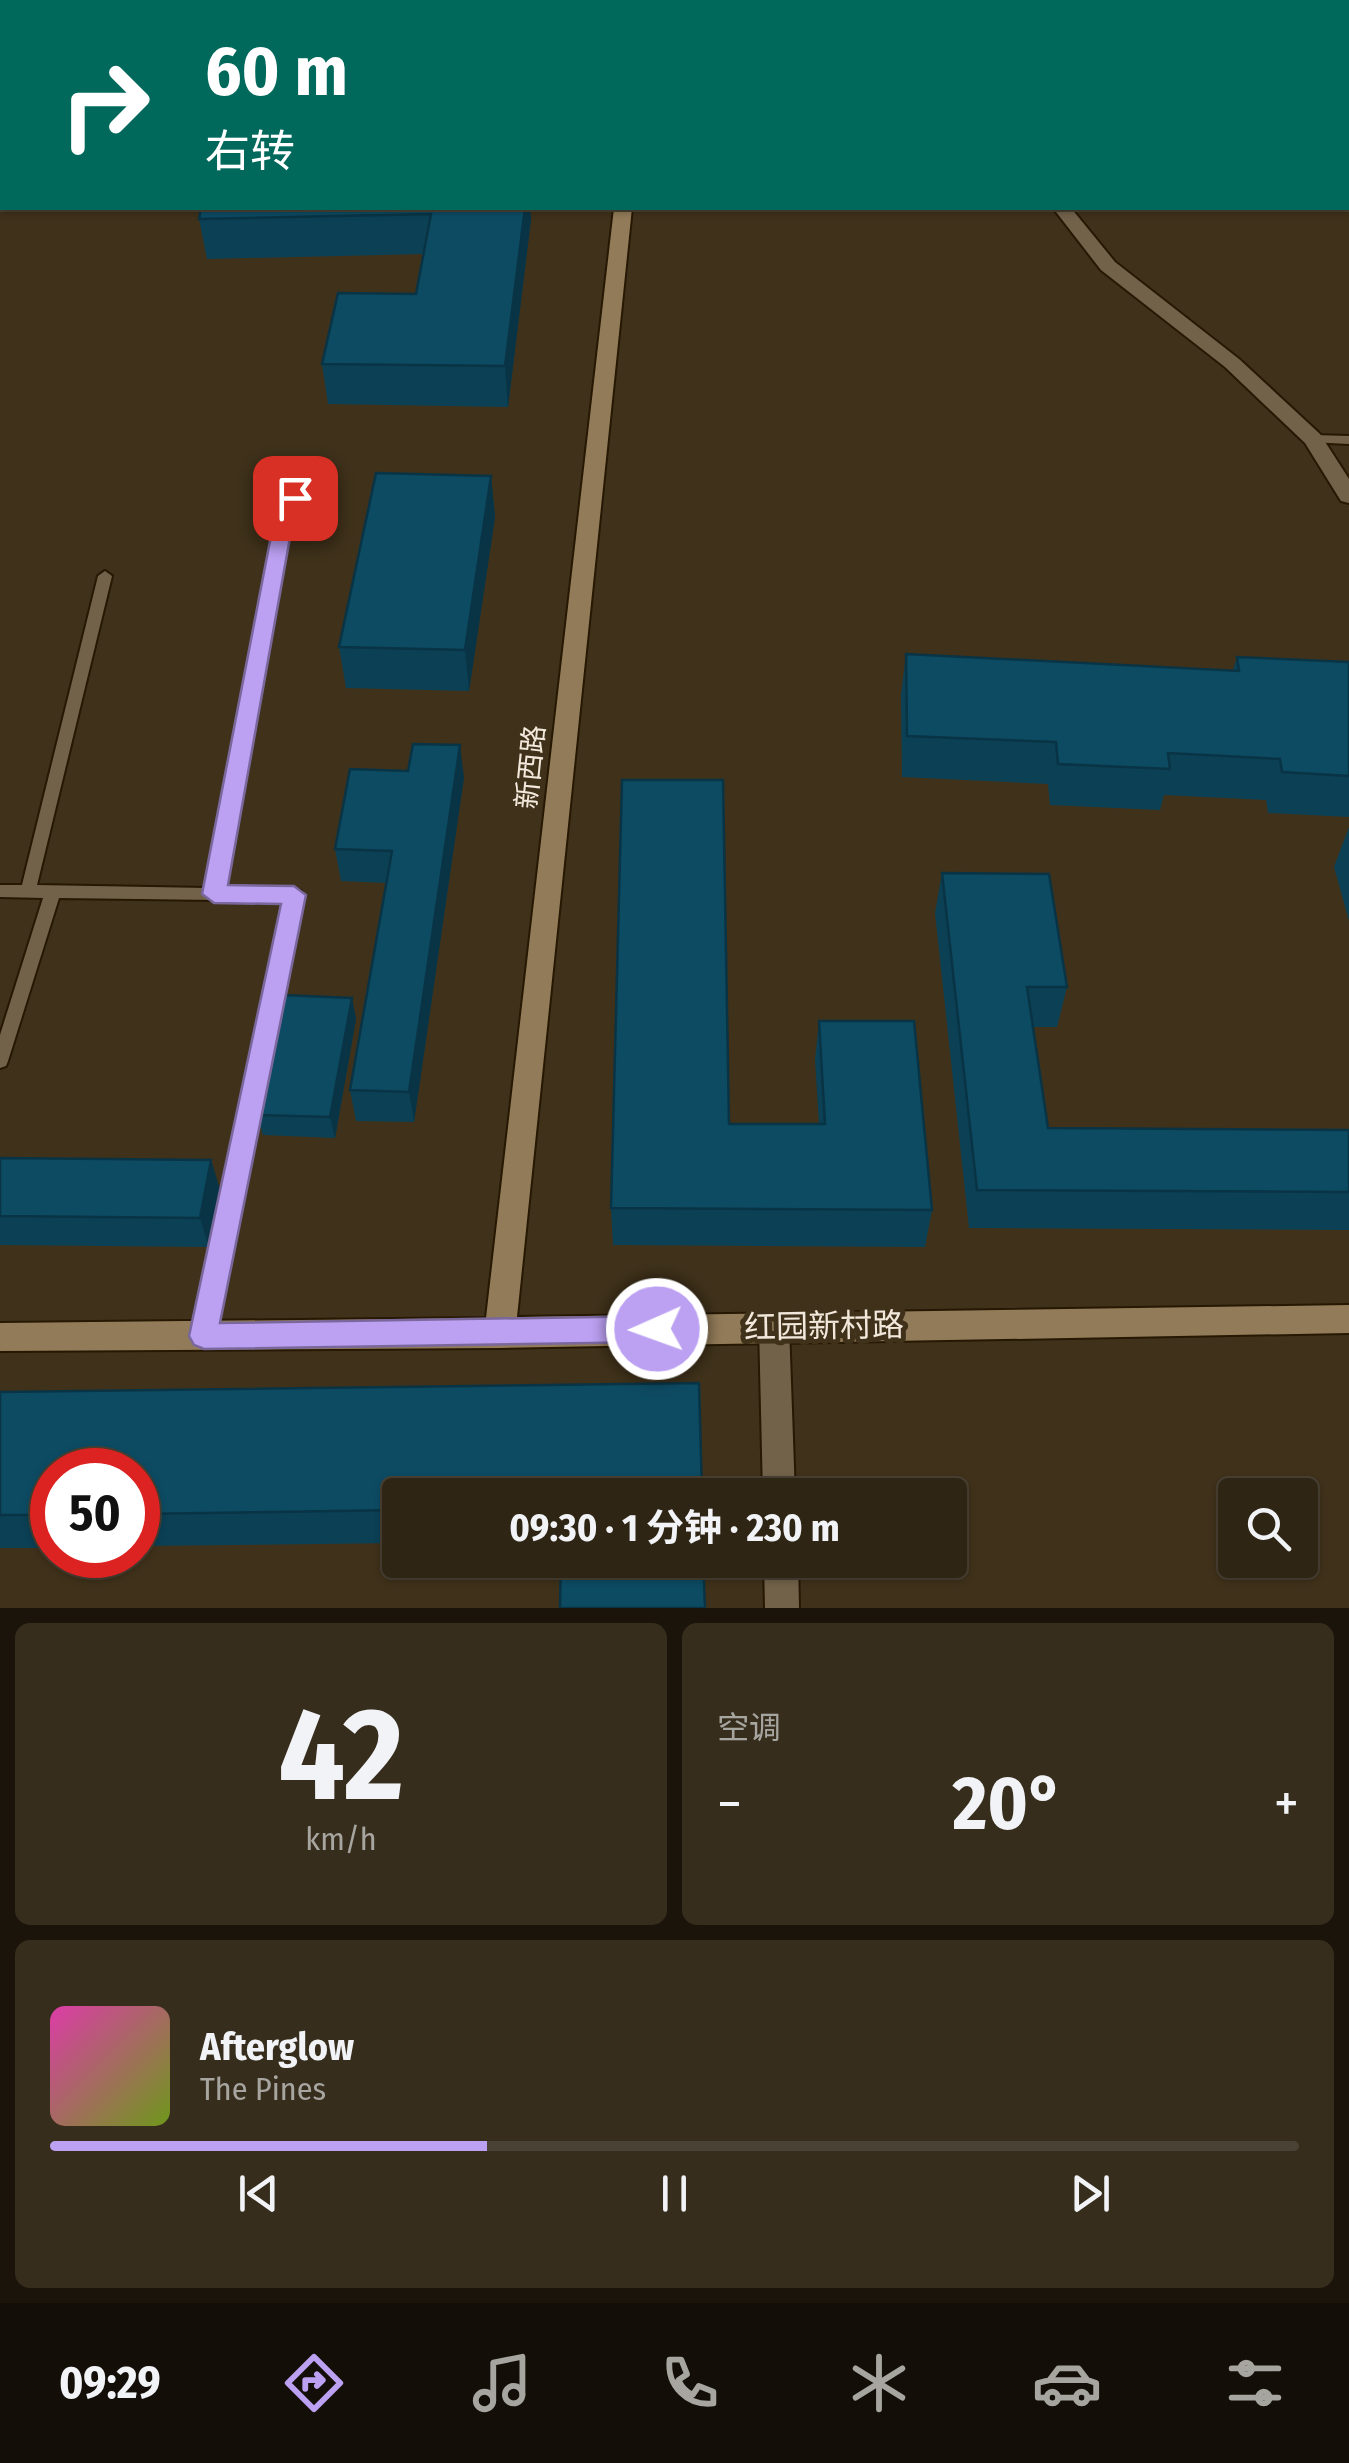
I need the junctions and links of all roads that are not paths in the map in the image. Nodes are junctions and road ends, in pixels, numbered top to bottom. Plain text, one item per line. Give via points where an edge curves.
1 (623, 210) edge
2 (1064, 210) edge
3 (1313, 440) junction
4 (1349, 440) edge
5 (1349, 496) edge
6 (295, 498) dead end
7 (106, 576) dead end
8 (0, 891) edge
9 (28, 891) junction
10 (53, 892) junction
11 (214, 894) junction
12 (0, 1061) edge
13 (1349, 1319) edge
14 (774, 1326) junction
15 (500, 1334) junction
16 (204, 1336) junction
17 (0, 1337) edge
18 (778, 1478) edge
19 (781, 1578) edge
20 (782, 1608) edge

1 - 15 main road, 新西路
2 - 3 street via 1108,266 1232,363
3 - 4 lane
3 - 5 street
6 - 11 lane via 284,515
7 - 9 lane
8 - 9 lane
9 - 10 lane
10 - 11 lane
10 - 12 lane
11 - 16 lane via 294,895
13 - 14 main road, 红园新村路
14 - 15 main road, 红园新村路
14 - 18 street
15 - 16 main road, 红园新村路
16 - 17 main road, 红园新村路
19 - 20 street

